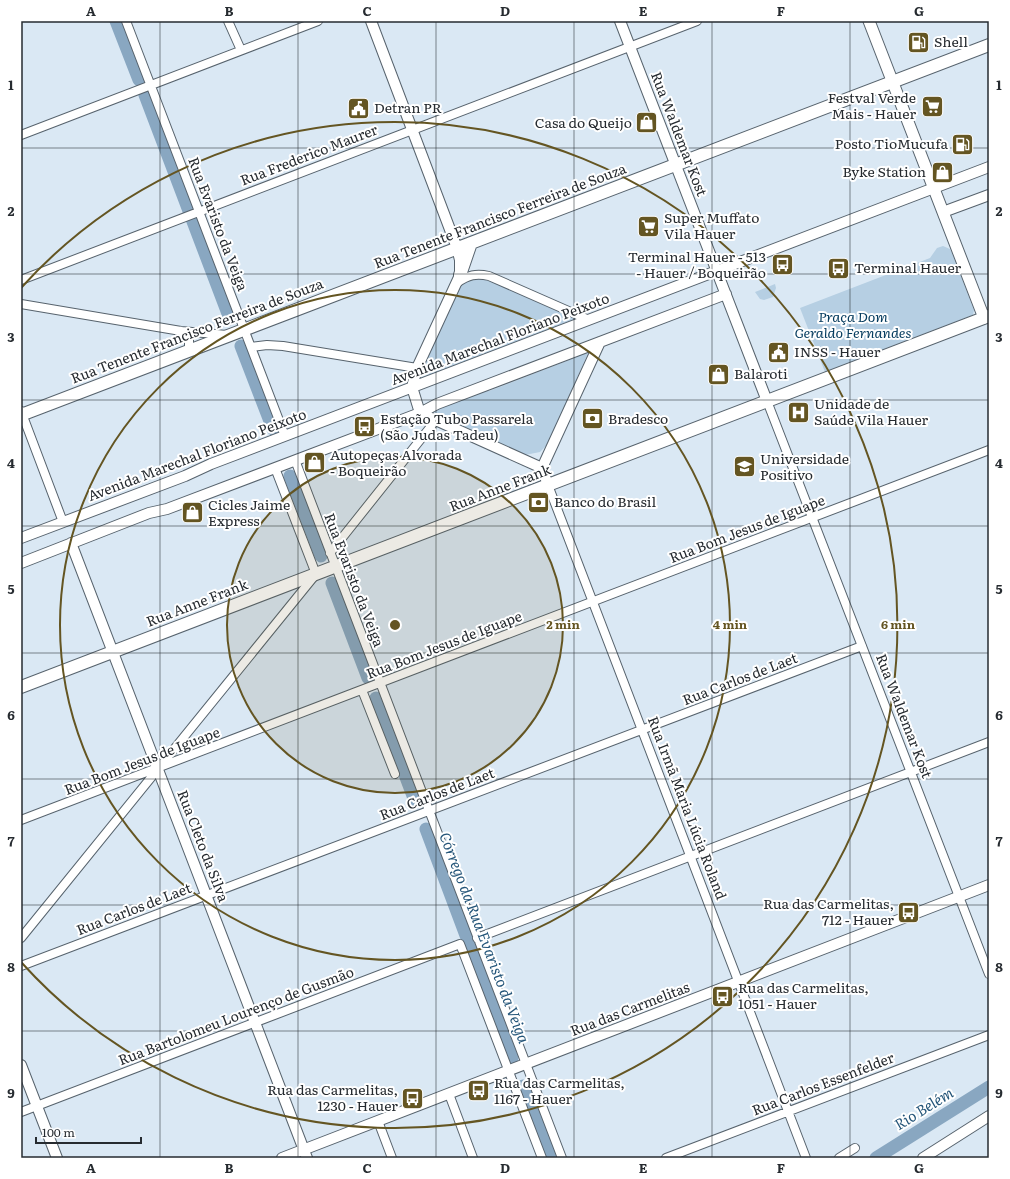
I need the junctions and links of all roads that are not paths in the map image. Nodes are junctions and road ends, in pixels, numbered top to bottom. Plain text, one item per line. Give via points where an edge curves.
1 (126, 21) edge
2 (228, 21) edge
3 (318, 21) edge
4 (370, 21) edge
5 (620, 21) edge
6 (697, 21) edge
7 (869, 21) edge
8 (989, 45) edge
9 (630, 46) junction
10 (241, 50) junction
11 (892, 82) junction
12 (151, 85) junction
13 (412, 130) junction
14 (21, 135) edge
15 (676, 164) junction
16 (989, 168) edge
17 (934, 188) junction
18 (989, 195) edge
19 (197, 212) junction
20 (943, 212) junction
21 (471, 243) junction
22 (457, 248) junction
23 (717, 271) junction
24 (21, 280) edge
25 (458, 280) junction
26 (726, 294) junction
27 (21, 304) edge
28 (987, 317) edge
29 (589, 320) junction
30 (244, 329) junction
31 (181, 331) junction
32 (230, 335) junction
33 (600, 342) junction
34 (251, 347) junction
35 (189, 350) junction
36 (418, 368) junction
37 (412, 387) junction
38 (767, 401) junction
39 (420, 413) junction
40 (21, 414) edge
41 (436, 420) junction
42 (285, 436) junction
43 (989, 450) edge
44 (295, 460) junction
45 (275, 468) junction
46 (542, 468) junction
47 (548, 485) junction
48 (813, 518) junction
49 (63, 522) junction
50 (21, 538) edge
51 (72, 543) junction
52 (330, 553) junction
53 (21, 563) edge
54 (335, 566) junction
55 (316, 574) junction
56 (593, 602) junction
57 (862, 646) junction
58 (113, 652) junction
59 (380, 683) junction
60 (21, 687) edge
61 (362, 690) junction
62 (642, 730) junction
63 (989, 742) edge
64 (158, 768) junction
65 (911, 772) junction
66 (394, 774) dead end
67 (429, 811) junction
68 (21, 820) edge
69 (690, 856) junction
70 (989, 885) edge
71 (206, 895) junction
72 (959, 897) junction
73 (21, 938) edge
74 (477, 938) junction
75 (21, 966) edge
76 (989, 974) edge
77 (738, 982) junction
78 (255, 1022) junction
79 (989, 1035) edge
80 (526, 1064) junction
81 (21, 1065) edge
82 (508, 1071) junction
83 (449, 1094) junction
84 (37, 1106) junction
85 (21, 1112) edge
86 (788, 1112) junction
87 (989, 1116) edge
88 (378, 1121) junction
89 (855, 1148) dead end
90 (306, 1154) edge
91 (57, 1158) edge
92 (282, 1158) edge
93 (392, 1158) edge
94 (473, 1158) edge
95 (542, 1158) edge
96 (562, 1158) edge
97 (666, 1158) edge
98 (806, 1158) edge
99 (839, 1158) edge
100 (923, 1158) edge

1 - 12 street, Rua Evaristo da Veiga
2 - 10 street
3 - 10 street
4 - 13 street
5 - 9 street, Rua Waldemar Kost
6 - 9 street, Rua Frederico Maurer
7 - 11 main road
8 - 11 main road, Rua Tenente Francisco Ferreira de Souza
9 - 13 street, Rua Frederico Maurer
9 - 15 street, Rua Waldemar Kost
10 - 12 street
11 - 15 main road, Rua Tenente Francisco Ferreira de Souza
11 - 17 main road
12 - 14 street
12 - 19 street, Rua Evaristo da Veiga
13 - 19 street, Rua Frederico Maurer
13 - 22 street
15 - 21 main road, Rua Tenente Francisco Ferreira de Souza
15 - 23 street, Rua Waldemar Kost
16 - 17 street, Avenida Marechal Floriano Peixoto
17 - 20 main road
17 - 23 street, Avenida Marechal Floriano Peixoto
18 - 20 street
19 - 24 street, Rua Frederico Maurer
19 - 30 street, Rua Evaristo da Veiga
20 - 28 main road
21 - 22 main road, Rua Tenente Francisco Ferreira de Souza
21 - 25 main road
22 - 25 street via 460,260
22 - 30 main road, Rua Tenente Francisco Ferreira de Souza
23 - 26 street, Rua Waldemar Kost
23 - 29 street, Avenida Marechal Floriano Peixoto
25 - 29 street via 472,275 490,276
25 - 36 street
26 - 33 street
26 - 38 street, Rua Waldemar Kost
27 - 31 street
28 - 38 main road, Rua Anne Frank
29 - 37 street, Avenida Marechal Floriano Peixoto
30 - 32 main road, Rua Tenente Francisco Ferreira de Souza
30 - 34 street, Rua Evaristo da Veiga
31 - 32 street
31 - 35 street via 189,339
32 - 35 main road, Rua Tenente Francisco Ferreira de Souza
33 - 39 street via 437,404
33 - 46 street
34 - 36 street via 282,346
34 - 42 street, Rua Evaristo da Veiga
35 - 40 main road, Rua Tenente Francisco Ferreira de Souza
36 - 37 street
37 - 39 street
37 - 42 street, Avenida Marechal Floriano Peixoto
38 - 47 main road, Rua Anne Frank
38 - 48 street, Rua Waldemar Kost
39 - 41 street
39 - 44 street
40 - 49 street
41 - 46 street
41 - 52 street
42 - 49 street, Avenida Marechal Floriano Peixoto
43 - 48 street, Rua Bom Jesus de Iguape
44 - 45 street
44 - 52 street, Rua Evaristo da Veiga
45 - 51 street
45 - 55 street
46 - 47 street, Rua Irmã Maria Lúcia Roland
47 - 54 main road, Rua Anne Frank
47 - 56 street, Rua Irmã Maria Lúcia Roland
48 - 56 street, Rua Bom Jesus de Iguape
48 - 57 street, Rua Waldemar Kost
49 - 50 street, Avenida Marechal Floriano Peixoto
51 - 53 street
51 - 58 street, Rua Cleto da Silva
52 - 54 street, Rua Evaristo da Veiga
54 - 55 main road, Rua Anne Frank
54 - 59 street, Rua Evaristo da Veiga
55 - 58 main road, Rua Anne Frank
55 - 64 street
56 - 59 street, Rua Bom Jesus de Iguape
56 - 62 street, Rua Irmã Maria Lúcia Roland
57 - 62 street, Rua Carlos de Laet
57 - 65 street, Rua Waldemar Kost
58 - 60 main road, Rua Anne Frank
58 - 64 street, Rua Cleto da Silva
59 - 61 street, Rua Bom Jesus de Iguape
59 - 67 street, Rua Evaristo da Veiga
61 - 64 street, Rua Bom Jesus de Iguape
61 - 66 street
62 - 67 street, Rua Carlos de Laet
62 - 69 street, Rua Irmã Maria Lúcia Roland
63 - 65 street
64 - 68 street, Rua Bom Jesus de Iguape
64 - 71 street, Rua Cleto da Silva
64 - 73 street
65 - 69 street
65 - 72 street, Rua Waldemar Kost
67 - 71 street, Rua Carlos de Laet
67 - 74 street, Rua Evaristo da Veiga
69 - 74 street
69 - 77 street, Rua Irmã Maria Lúcia Roland
70 - 72 street, Rua das Carmelitas
71 - 75 street, Rua Carlos de Laet
71 - 78 street, Rua Cleto da Silva
72 - 76 street, Rua Waldemar Kost
72 - 77 street, Rua das Carmelitas
74 - 80 street, Rua Evaristo da Veiga
77 - 80 street, Rua das Carmelitas
77 - 86 street, Rua Irmã Maria Lúcia Roland
78 - 82 street, Rua Bartolomeu Lourenço de Gusmão via 460,944
78 - 84 street, Rua Bartolomeu Lourenço de Gusmão
78 - 90 street, Rua Cleto da Silva
79 - 86 street, Rua Carlos Essenfelder
80 - 82 street, Rua das Carmelitas
80 - 96 street, Rua Evaristo da Veiga
81 - 84 street
82 - 83 street, Rua das Carmelitas
82 - 95 street
83 - 88 street, Rua das Carmelitas
83 - 94 street
84 - 85 street, Rua Bartolomeu Lourenço de Gusmão
84 - 91 street
86 - 97 street, Rua Carlos Essenfelder
86 - 98 street, Rua Irmã Maria Lúcia Roland
87 - 100 street
88 - 90 street, Rua das Carmelitas
88 - 93 street
89 - 99 street
90 - 92 street, Rua das Carmelitas

